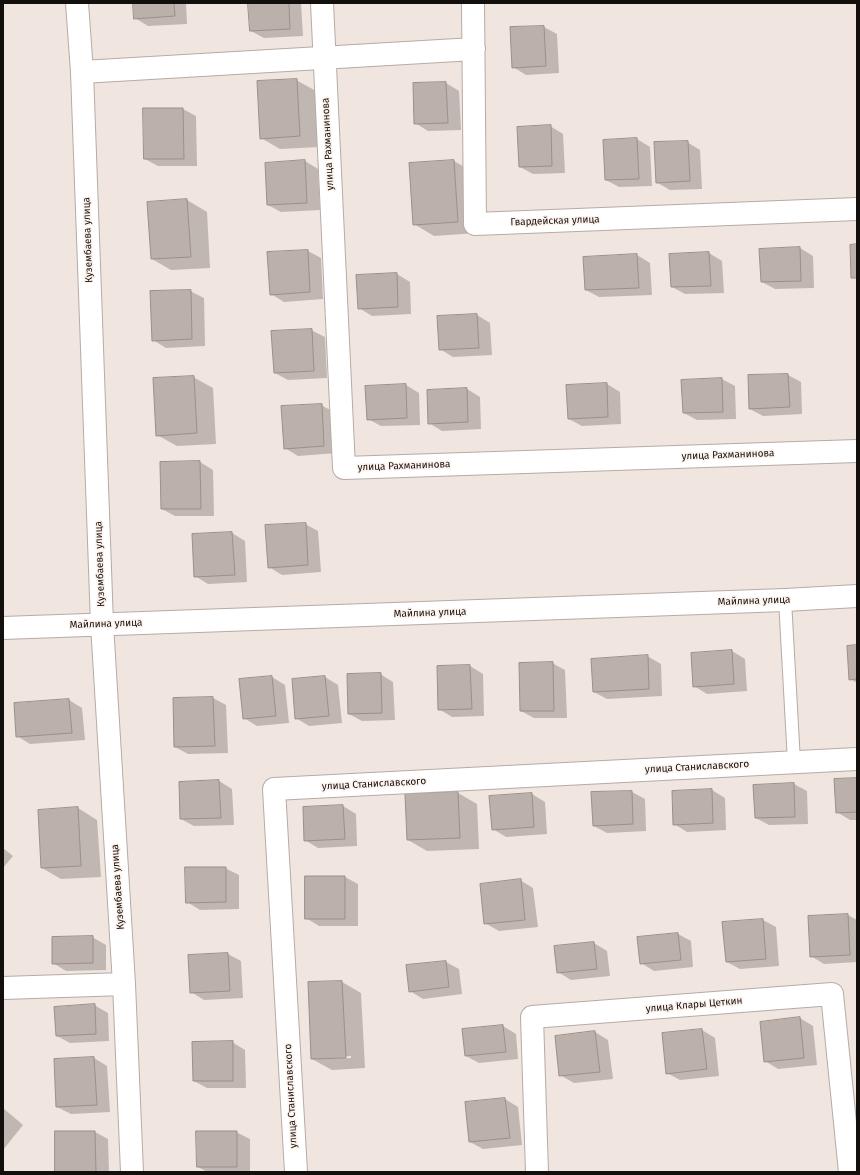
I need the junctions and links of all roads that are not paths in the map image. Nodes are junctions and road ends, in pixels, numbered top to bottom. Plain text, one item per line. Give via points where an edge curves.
1 (77, 3) edge
2 (322, 3) edge
3 (473, 3) edge
4 (474, 49) junction
5 (324, 58) junction
6 (82, 72) junction
7 (857, 209) edge
8 (857, 451) edge
9 (857, 596) edge
10 (786, 600) junction
11 (102, 624) junction
12 (3, 628) edge
13 (857, 759) edge
14 (794, 762) junction
15 (124, 984) junction
16 (3, 988) edge
17 (132, 1172) edge
18 (296, 1172) edge
19 (537, 1172) edge
20 (850, 1172) edge

1 - 6 street, Кузембаева улица
2 - 5 street, улица Рахманинова
3 - 4 street, Гвардейская улица
4 - 5 street
4 - 7 street, Гвардейская улица via 475,224
5 - 6 street
5 - 8 street, улица Рахманинова via 344,468
6 - 11 street, Кузембаева улица
9 - 10 street, Майлина улица
10 - 11 street, Майлина улица
10 - 14 lane
11 - 12 street, Майлина улица
11 - 15 street, Кузембаева улица
13 - 14 street, улица Станиславского
14 - 18 street, улица Станиславского via 274,789
15 - 16 street
15 - 17 street, Кузембаева улица
19 - 20 street, улица Клары Цеткин via 532,1017 832,994

